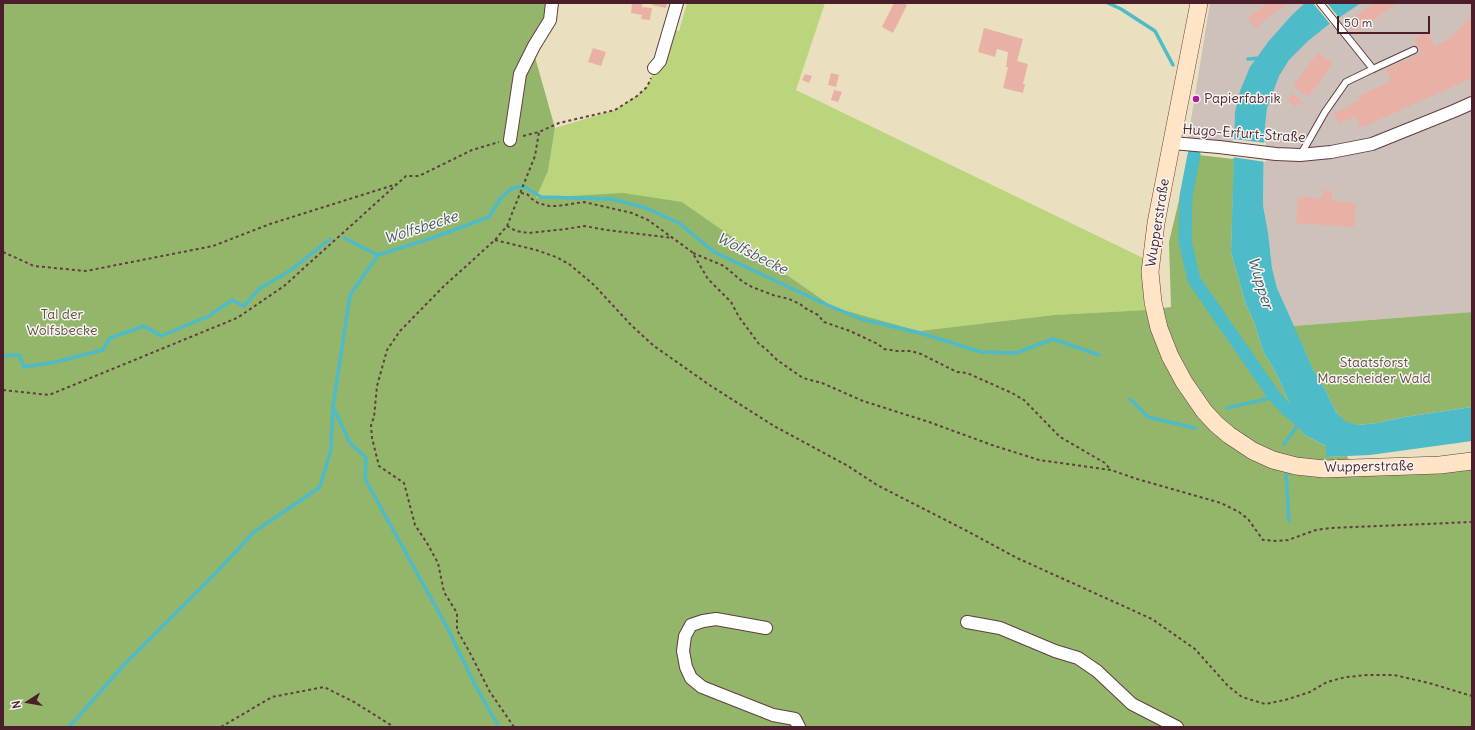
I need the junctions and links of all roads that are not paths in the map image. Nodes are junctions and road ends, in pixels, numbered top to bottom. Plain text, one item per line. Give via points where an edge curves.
1 (552, 3) edge
2 (677, 3) edge
3 (1199, 3) edge
4 (1320, 3) edge
5 (1414, 50) dead end
6 (654, 68) road end
7 (1373, 69) junction
8 (1472, 103) edge
9 (510, 140) road end
10 (1172, 144) junction
11 (1300, 155) junction
12 (1472, 461) edge
13 (967, 622) dead end
14 (766, 628) dead end
15 (799, 727) edge
16 (1177, 727) edge

1 - 9 street via 550,20 520,74
2 - 6 street via 660,61
3 - 10 main road, Wupperstraße
4 - 7 lane
5 - 7 lane
7 - 11 lane via 1346,82
8 - 11 street, Hugo-Erfurt-Straße via 1372,144
10 - 11 street, Hugo-Erfurt-Straße
10 - 12 main road, Wupperstraße via 1153,244 1150,272 1152,302 1158,328 1170,356 1204,411 1229,435 1253,451 1296,466 1324,469 1369,468
13 - 16 street via 1000,628 1078,658 1097,671 1132,704
14 - 15 street via 716,619 692,625 685,636 683,651 686,667 691,678 702,687 773,715 795,719

